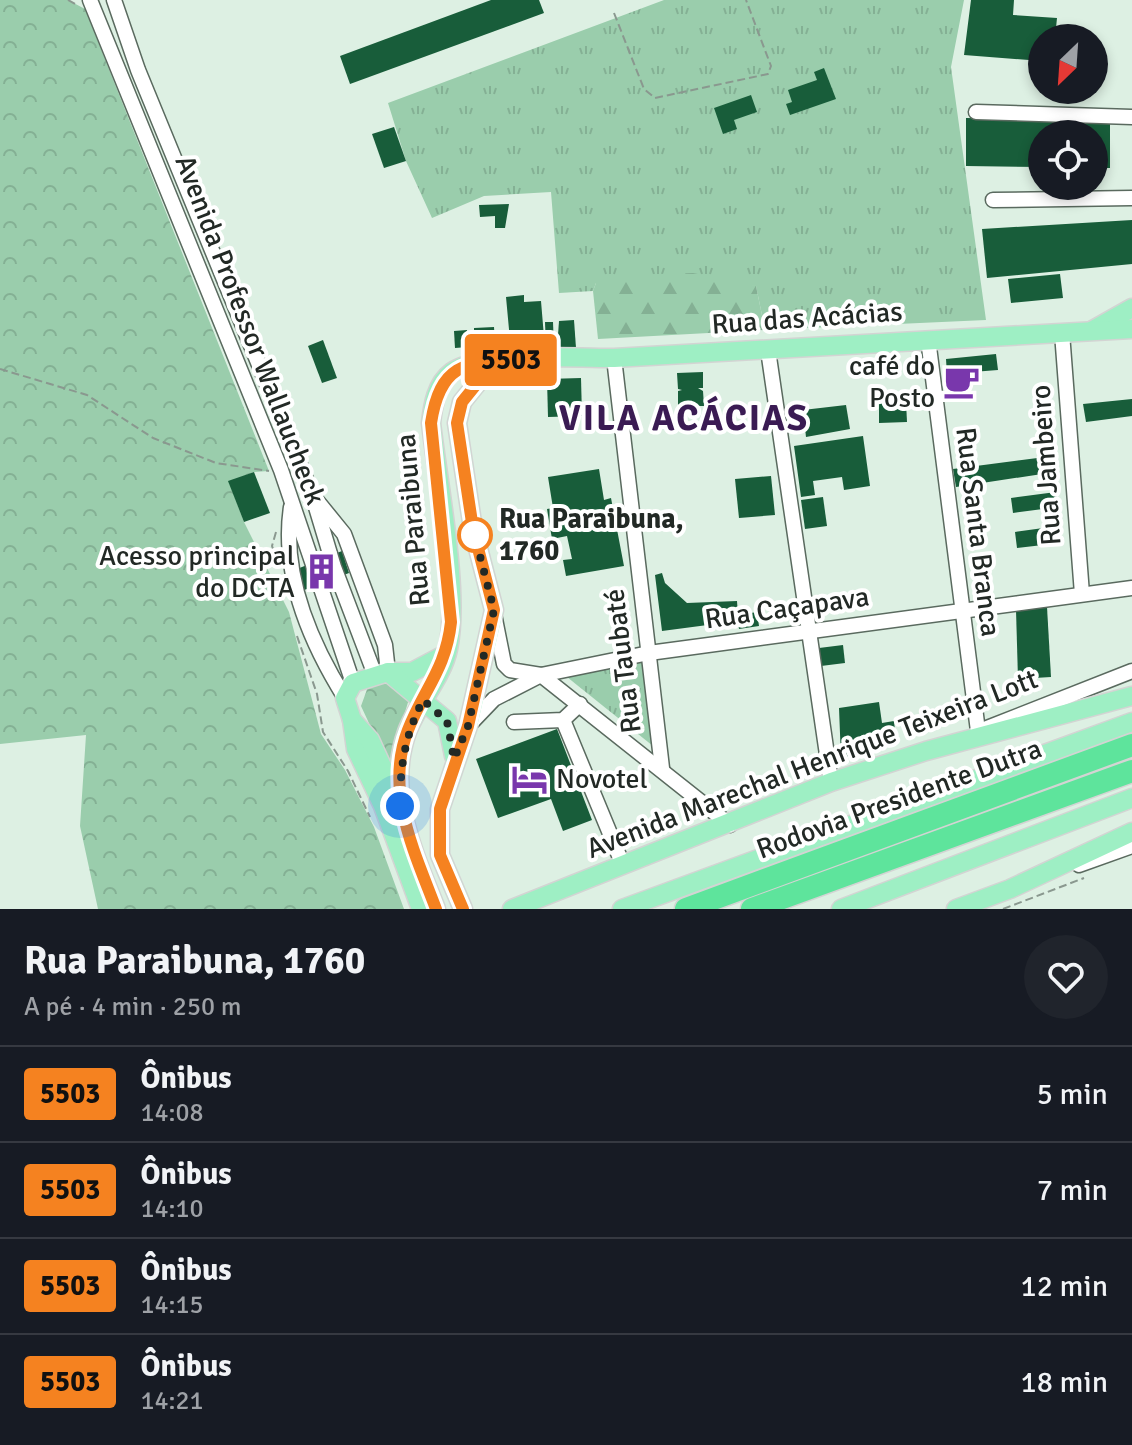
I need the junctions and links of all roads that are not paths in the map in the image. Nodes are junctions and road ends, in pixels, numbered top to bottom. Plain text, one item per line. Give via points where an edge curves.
1 (114, 0) edge
2 (87, 5) edge
3 (976, 112) dead end
4 (1132, 117) edge
5 (1132, 198) edge
6 (993, 200) dead end
7 (1132, 308) edge
8 (1131, 330) edge
9 (1089, 332) junction
10 (1062, 333) junction
11 (928, 339) junction
12 (768, 350) junction
13 (528, 358) junction
14 (614, 358) junction
15 (312, 494) junction
16 (292, 503) junction
17 (1132, 588) edge
18 (1082, 594) junction
19 (494, 610) junction
20 (960, 610) junction
21 (807, 631) junction
22 (448, 652) junction
23 (649, 653) junction
24 (1132, 671) edge
25 (382, 674) junction
26 (541, 675) junction
27 (349, 690) junction
28 (1132, 696) edge
29 (423, 700) junction
30 (580, 704) junction
31 (352, 720) junction
32 (563, 720) junction
33 (514, 722) dead end
34 (1132, 722) edge
35 (468, 726) junction
36 (978, 731) junction
37 (1132, 745) edge
38 (926, 751) junction
39 (454, 759) junction
40 (662, 768) junction
41 (1132, 771) edge
42 (831, 782) junction
43 (1132, 798) edge
44 (400, 806) junction
45 (730, 825) junction
46 (1132, 832) edge
47 (1132, 846) edge
48 (623, 865) junction
49 (1010, 889) junction
50 (421, 909) edge
51 (436, 909) edge
52 (463, 909) edge
53 (512, 909) edge
54 (622, 909) edge
55 (686, 909) edge
56 (752, 909) edge
57 (841, 909) edge
58 (956, 909) edge

1 - 15 street, Avenida Professor Wallaucheck
2 - 16 street, Avenida Professor Wallaucheck via 243,371
3 - 4 street
5 - 6 street
7 - 9 main road, Rua das Acácias
8 - 9 main road, Rua das Acácias
9 - 10 main road, Rua das Acácias
10 - 11 main road, Rua das Acácias
10 - 18 street, Rua Jambeiro
11 - 12 main road, Rua das Acácias
11 - 20 street, Rua Santa Branca
12 - 14 main road, Rua das Acácias
12 - 21 street
13 - 14 main road, Rua das Acácias
13 - 19 main road, Rua Paraibuna via 479,381 462,402 457,423 473,529
13 - 22 main road, Rua Paraibuna via 468,363 449,373 435,396 431,423 450,589
14 - 23 street, Rua Taubaté
15 - 25 street, Avenida Professor Wallaucheck via 364,652
15 - 25 street via 344,534 385,645
16 - 27 street, Avenida Professor Wallaucheck
16 - 27 street via 286,541 294,584 325,666
17 - 18 street, Rua Caçapava
18 - 20 street, Rua Caçapava
19 - 26 street, Rua Paraibuna via 504,664 510,670
19 - 35 main road, Rua Paraibuna
20 - 21 street, Rua Caçapava
20 - 36 street, Rua Santa Branca
21 - 23 street, Rua Caçapava
21 - 42 street
22 - 25 main road via 412,672
22 - 29 main road, Rua Paraibuna
23 - 26 street, Rua Caçapava
23 - 40 street, Rua Taubaté
24 - 36 street, Avenida Marechal Henrique Teixeira Lott
25 - 27 main road
25 - 29 main road
26 - 30 street
26 - 35 street, Rua Caçapava via 494,699
27 - 31 main road
28 - 38 main road
29 - 39 main road via 447,721
29 - 44 main road, Rua Paraibuna via 407,732 400,763
30 - 32 street
30 - 40 street
31 - 44 main road via 370,740
31 - 50 main road via 356,749
32 - 33 street
32 - 48 street
34 - 54 main road
35 - 39 main road, Rua Paraibuna
36 - 38 street, Avenida Marechal Henrique Teixeira Lott
37 - 55 highway, Rodovia Presidente Dutra
38 - 42 main road, Avenida Marechal Henrique Teixeira Lott
39 - 52 main road, Rua Paraibuna via 438,829 440,855
40 - 45 street
41 - 56 highway, Rodovia Presidente Dutra
42 - 45 main road, Avenida Marechal Henrique Teixeira Lott
43 - 57 main road
44 - 51 main road
45 - 48 main road, Avenida Marechal Henrique Teixeira Lott
46 - 49 main road
47 - 49 street
48 - 53 main road, Avenida Marechal Henrique Teixeira Lott
49 - 58 main road

